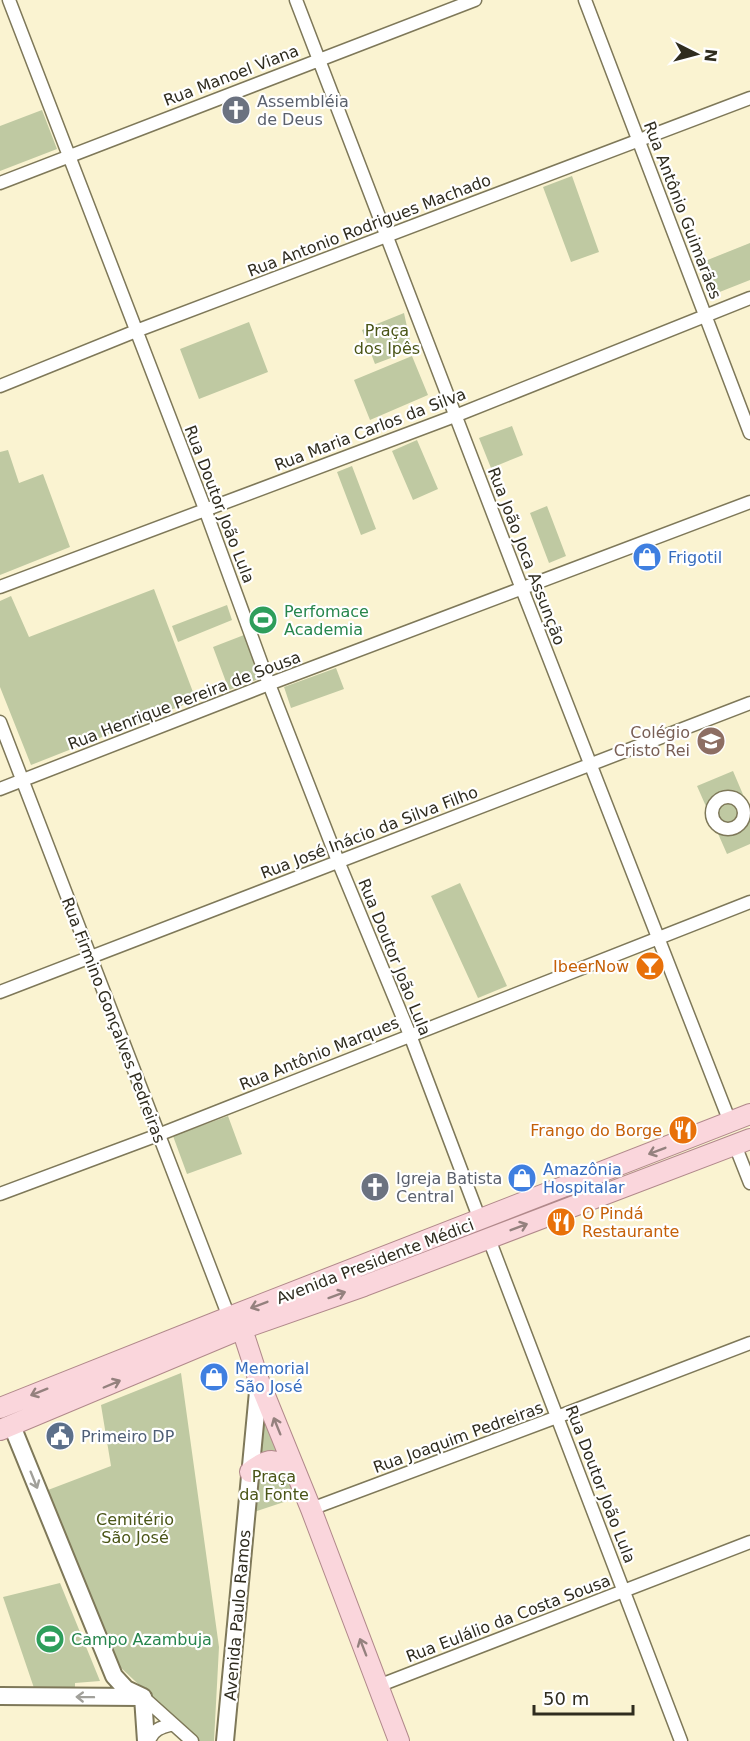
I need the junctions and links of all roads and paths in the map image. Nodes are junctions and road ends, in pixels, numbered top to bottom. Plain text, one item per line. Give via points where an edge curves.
1 (9, 0) edge
2 (296, 0) edge
3 (475, 0) edge
4 (585, 0) edge
5 (319, 59) junction
6 (750, 98) edge
7 (638, 140) junction
8 (69, 156) junction
9 (0, 183) edge
10 (387, 236) junction
11 (750, 298) edge
12 (706, 315) junction
13 (136, 331) junction
14 (0, 386) edge
15 (455, 416) junction
16 (750, 433) edge
17 (750, 502) edge
18 (205, 509) junction
19 (0, 587) edge
20 (522, 589) junction
21 (269, 684) junction
22 (750, 703) edge
23 (0, 722) edge
24 (590, 765) junction
25 (22, 780) junction
26 (0, 789) edge
27 (338, 861) junction
28 (750, 902) edge
29 (658, 938) junction
30 (89, 957) junction
31 (0, 992) edge
32 (410, 1035) junction
33 (750, 1114) edge
34 (730, 1122) junction
35 (158, 1135) junction
36 (742, 1142) edge
37 (750, 1183) edge
38 (0, 1194) edge
39 (480, 1220) junction
40 (489, 1239) junction
41 (361, 1277) junction
42 (235, 1323) junction
43 (750, 1343) edge
44 (72, 1379) junction
45 (259, 1381) junction
46 (80, 1398) junction
47 (2, 1402) edge
48 (558, 1418) junction
49 (6, 1428) edge
50 (250, 1472) junction
51 (296, 1472) junction
52 (311, 1509) junction
53 (750, 1542) edge
54 (624, 1590) junction
55 (378, 1686) junction
56 (0, 1696) edge
57 (143, 1697) junction
58 (173, 1724) junction
59 (147, 1741) edge
60 (192, 1741) edge
61 (225, 1741) edge
62 (399, 1741) edge
63 (681, 1741) edge

1 - 8 street, Rua Doutor João Lula
2 - 5 street, Rua João Joca Assunção
3 - 5 street, Rua Manoel Viana
4 - 7 street, Rua Antônio Guimarães
5 - 8 street, Rua Manoel Viana
5 - 10 street, Rua João Joca Assunção
6 - 7 street, Rua Antonio Rodrigues Machado
7 - 10 street, Rua Antonio Rodrigues Machado
7 - 12 street, Rua Antônio Guimarães
8 - 9 street, Rua Manoel Viana
8 - 13 street, Rua Doutor João Lula
10 - 13 street, Rua Antonio Rodrigues Machado
10 - 15 street, Rua João Joca Assunção
11 - 12 street, Rua Maria Carlos da Silva
12 - 15 street, Rua Maria Carlos da Silva
12 - 16 street, Rua Antônio Guimarães
13 - 14 street, Rua Antonio Rodrigues Machado
13 - 18 street, Rua Doutor João Lula
15 - 18 street, Rua Maria Carlos da Silva
15 - 20 street, Rua João Joca Assunção
17 - 20 street, Rua Henrique Pereira de Sousa
18 - 19 street, Rua Maria Carlos da Silva
18 - 21 street, Rua Doutor João Lula
20 - 21 street, Rua Henrique Pereira de Sousa
20 - 24 street, Rua João Joca Assunção
21 - 25 street, Rua Henrique Pereira de Sousa
21 - 27 street, Rua Doutor João Lula
22 - 24 street, Rua José Inácio da Silva Filho
23 - 25 street, Rua Firmino Gonçalves Pedreiras
24 - 27 street, Rua José Inácio da Silva Filho
24 - 29 street, Rua João Joca Assunção
25 - 26 street, Rua Henrique Pereira de Sousa
25 - 30 street, Rua Firmino Gonçalves Pedreiras
27 - 30 street, Rua José Inácio da Silva Filho
27 - 32 street, Rua Doutor João Lula
28 - 29 street, Rua Antônio Marques
29 - 32 street, Rua Antônio Marques
29 - 34 street, Rua João Joca Assunção
30 - 31 street, Rua José Inácio da Silva Filho
30 - 35 street, Rua Firmino Gonçalves Pedreiras
32 - 35 street, Rua Antônio Marques
32 - 39 street, Rua Doutor João Lula
33 - 34 main road, Avenida Presidente Médici
34 -> 39 main road, Avenida Presidente Médici
35 - 38 street, Rua Antônio Marques
35 - 42 street, Rua Firmino Gonçalves Pedreiras
36 - 37 street
40 -> 36 main road, Avenida Presidente Médici
39 - 41 main road, Avenida Presidente Médici
40 - 41 main road, Avenida Presidente Médici
40 - 48 street, Rua Doutor João Lula
41 - 42 main road, Avenida Presidente Médici
42 - 44 main road, Avenida Presidente Médici
42 - 45 main road, Rua Firmino Gonçalves Pedreiras
46 -> 42 main road, Avenida Presidente Médici
43 - 48 street, Rua Joaquim Pedreiras
44 - 46 main road
44 -> 47 main road, Avenida Presidente Médici
45 - 50 street, Avenida Paulo Ramos
51 -> 45 main road, Rua Firmino Gonçalves Pedreiras
46 - 49 main road, Avenida Presidente Médici
48 - 52 street, Rua Joaquim Pedreiras
48 - 54 street, Rua Doutor João Lula
49 -> 57 street via 114,1676 126,1689
50 - 51 main road via 273,1460
50 - 61 street, Avenida Paulo Ramos
51 - 52 main road, Rua Firmino Gonçalves Pedreiras
55 -> 52 main road, Rua Firmino Gonçalves Pedreiras
53 - 54 street, Rua Eulálio da Costa Sousa
54 - 55 street, Rua Eulálio da Costa Sousa
54 - 63 street, Rua Doutor João Lula
55 - 62 main road, Rua Firmino Gonçalves Pedreiras
57 -> 56 street
57 - 58 street
57 - 59 street
58 - 59 street via 157,1729
58 - 60 street

